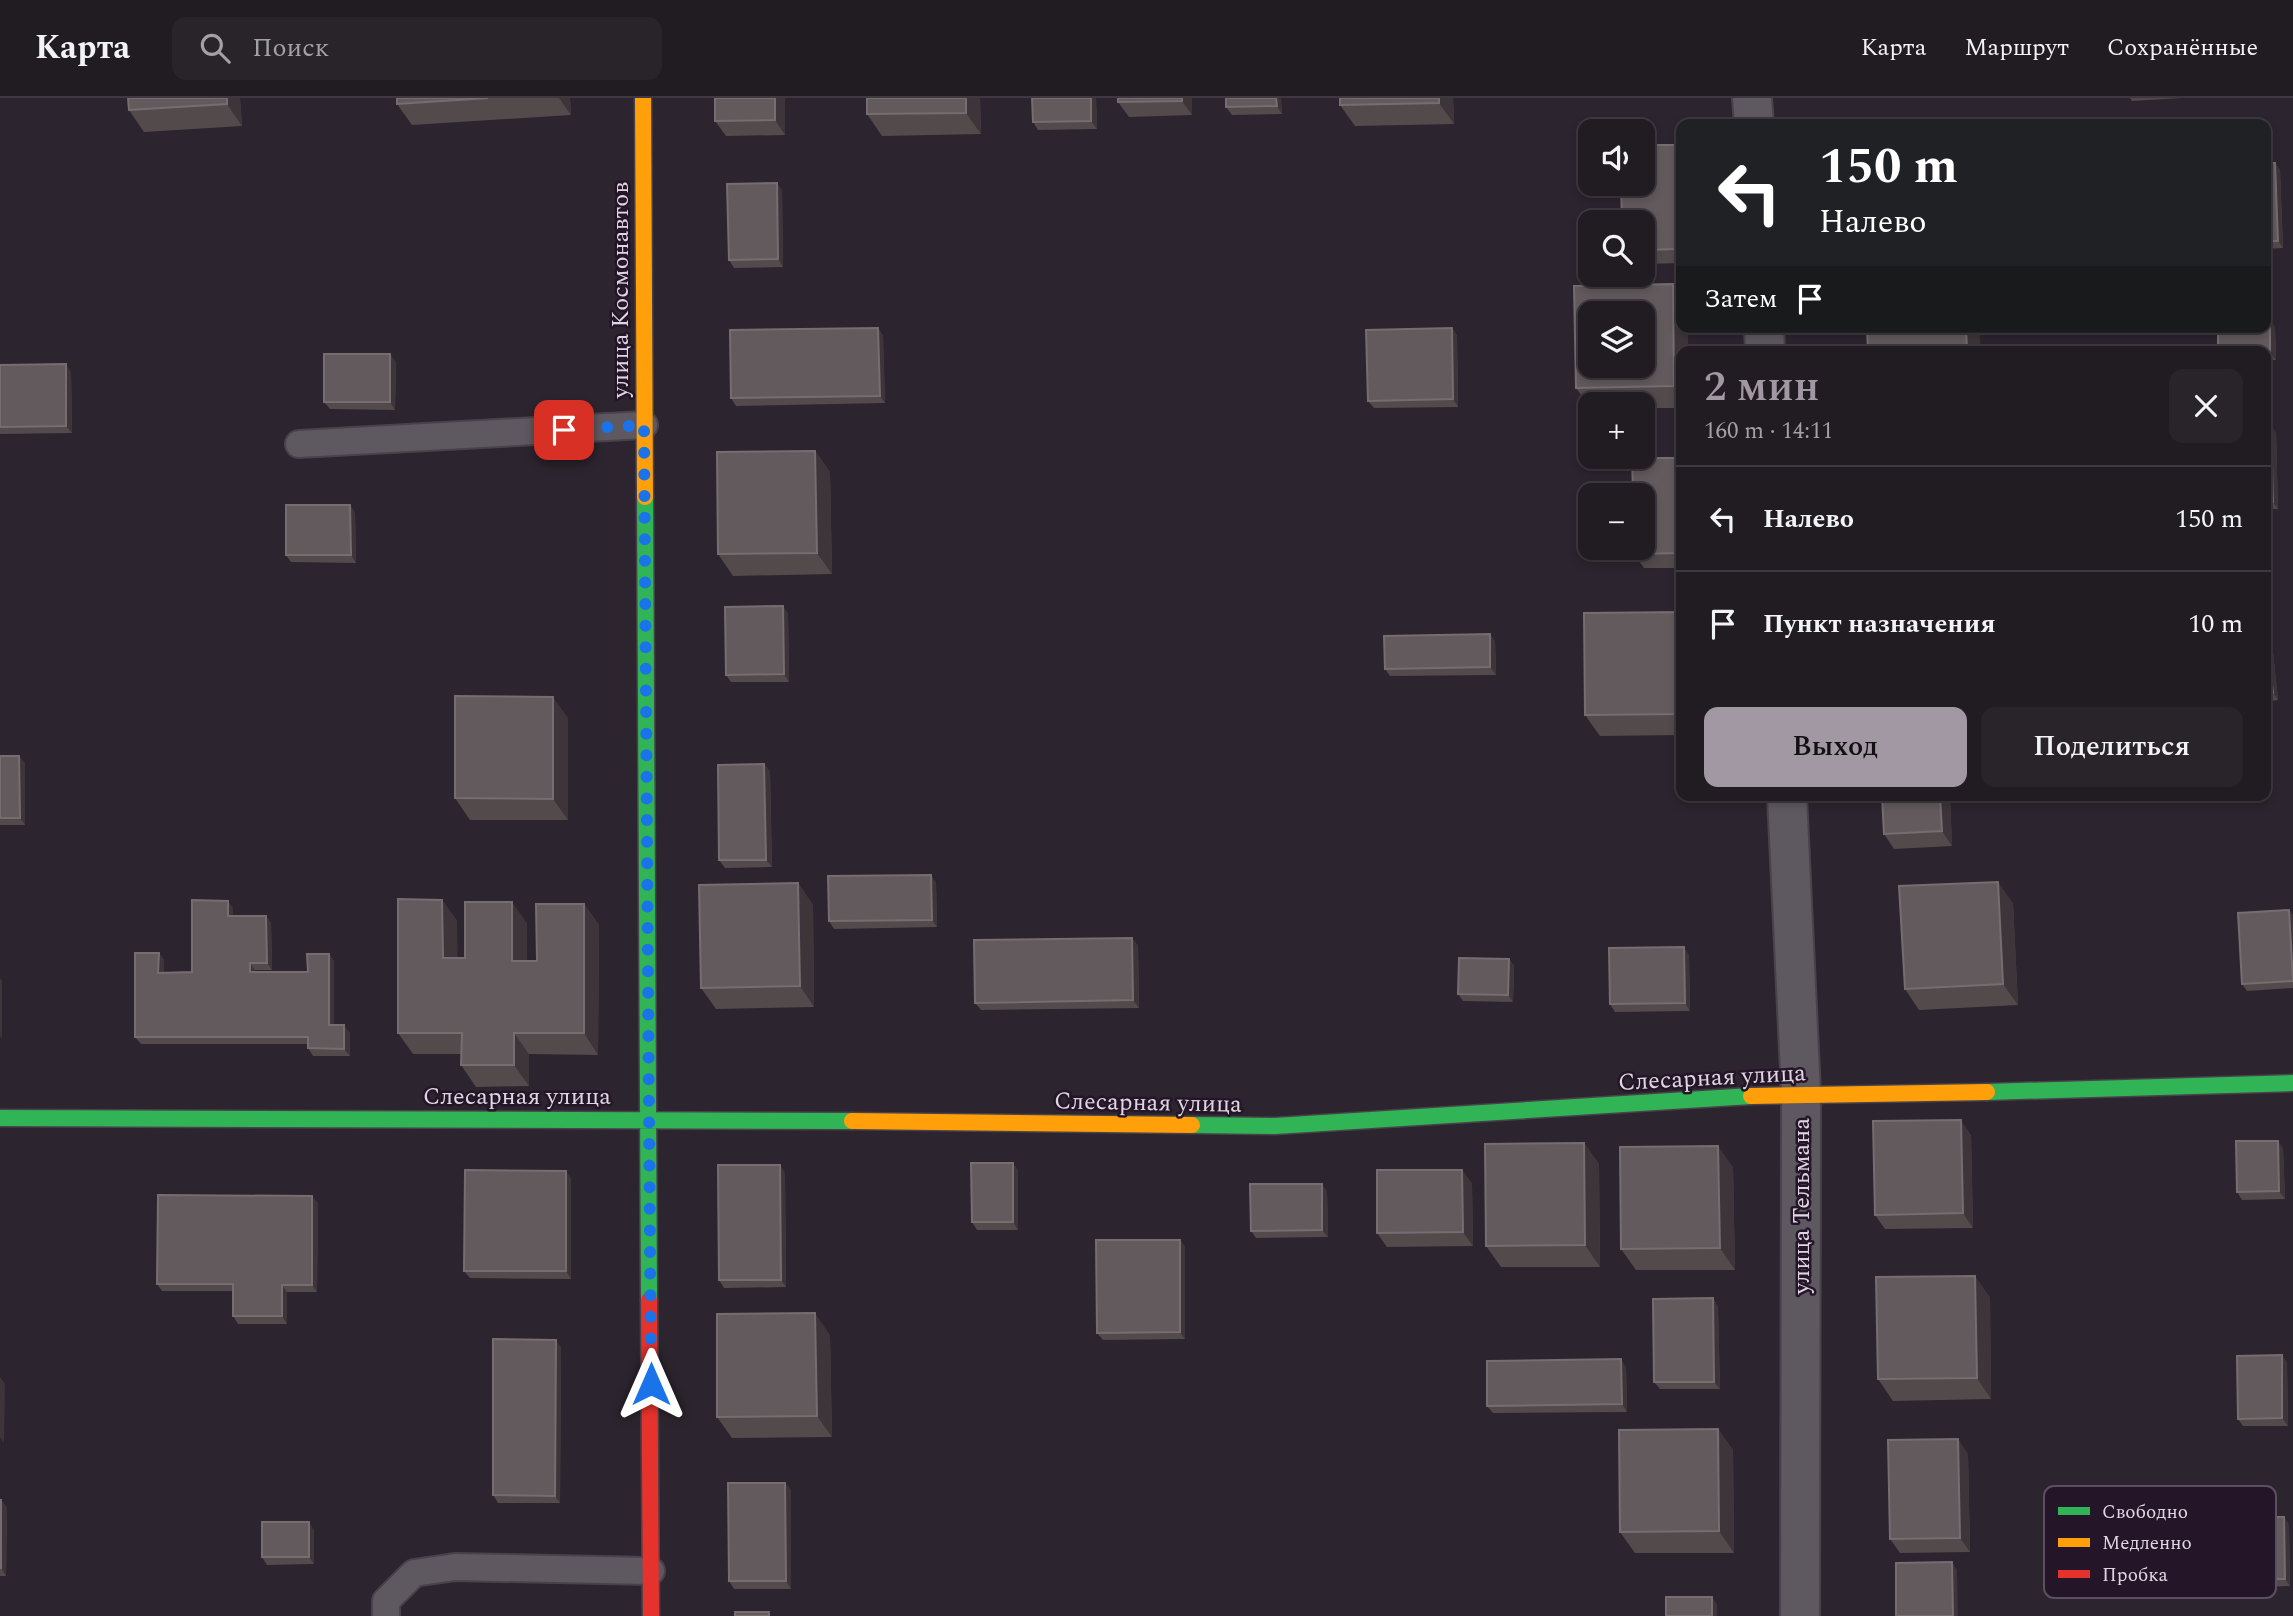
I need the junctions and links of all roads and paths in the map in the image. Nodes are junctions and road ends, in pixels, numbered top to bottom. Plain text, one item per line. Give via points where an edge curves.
1 (643, 98) edge
2 (1752, 98) edge
3 (1754, 119) edge
4 (644, 425) junction
5 (299, 444) dead end
6 (1787, 801) edge
7 (2293, 1083) edge
8 (1801, 1093) junction
9 (0, 1118) edge
10 (650, 1118) junction
11 (651, 1571) junction
12 (386, 1616) edge
13 (651, 1616) edge
14 (1800, 1616) edge

1 - 4 street, улица Космонавтов
2 - 3 street
4 - 5 lane
4 - 10 street, улица Космонавтов
6 - 8 street, улица Тельмана
7 - 8 street, Слесарная улица via 1834,1097
8 - 10 street, Слесарная улица via 1275,1126
8 - 14 street, улица Тельмана
9 - 10 street, Слесарная улица
10 - 11 street, улица Космонавтов
11 - 12 lane via 455,1567 414,1573 386,1601
11 - 13 street, улица Космонавтов

